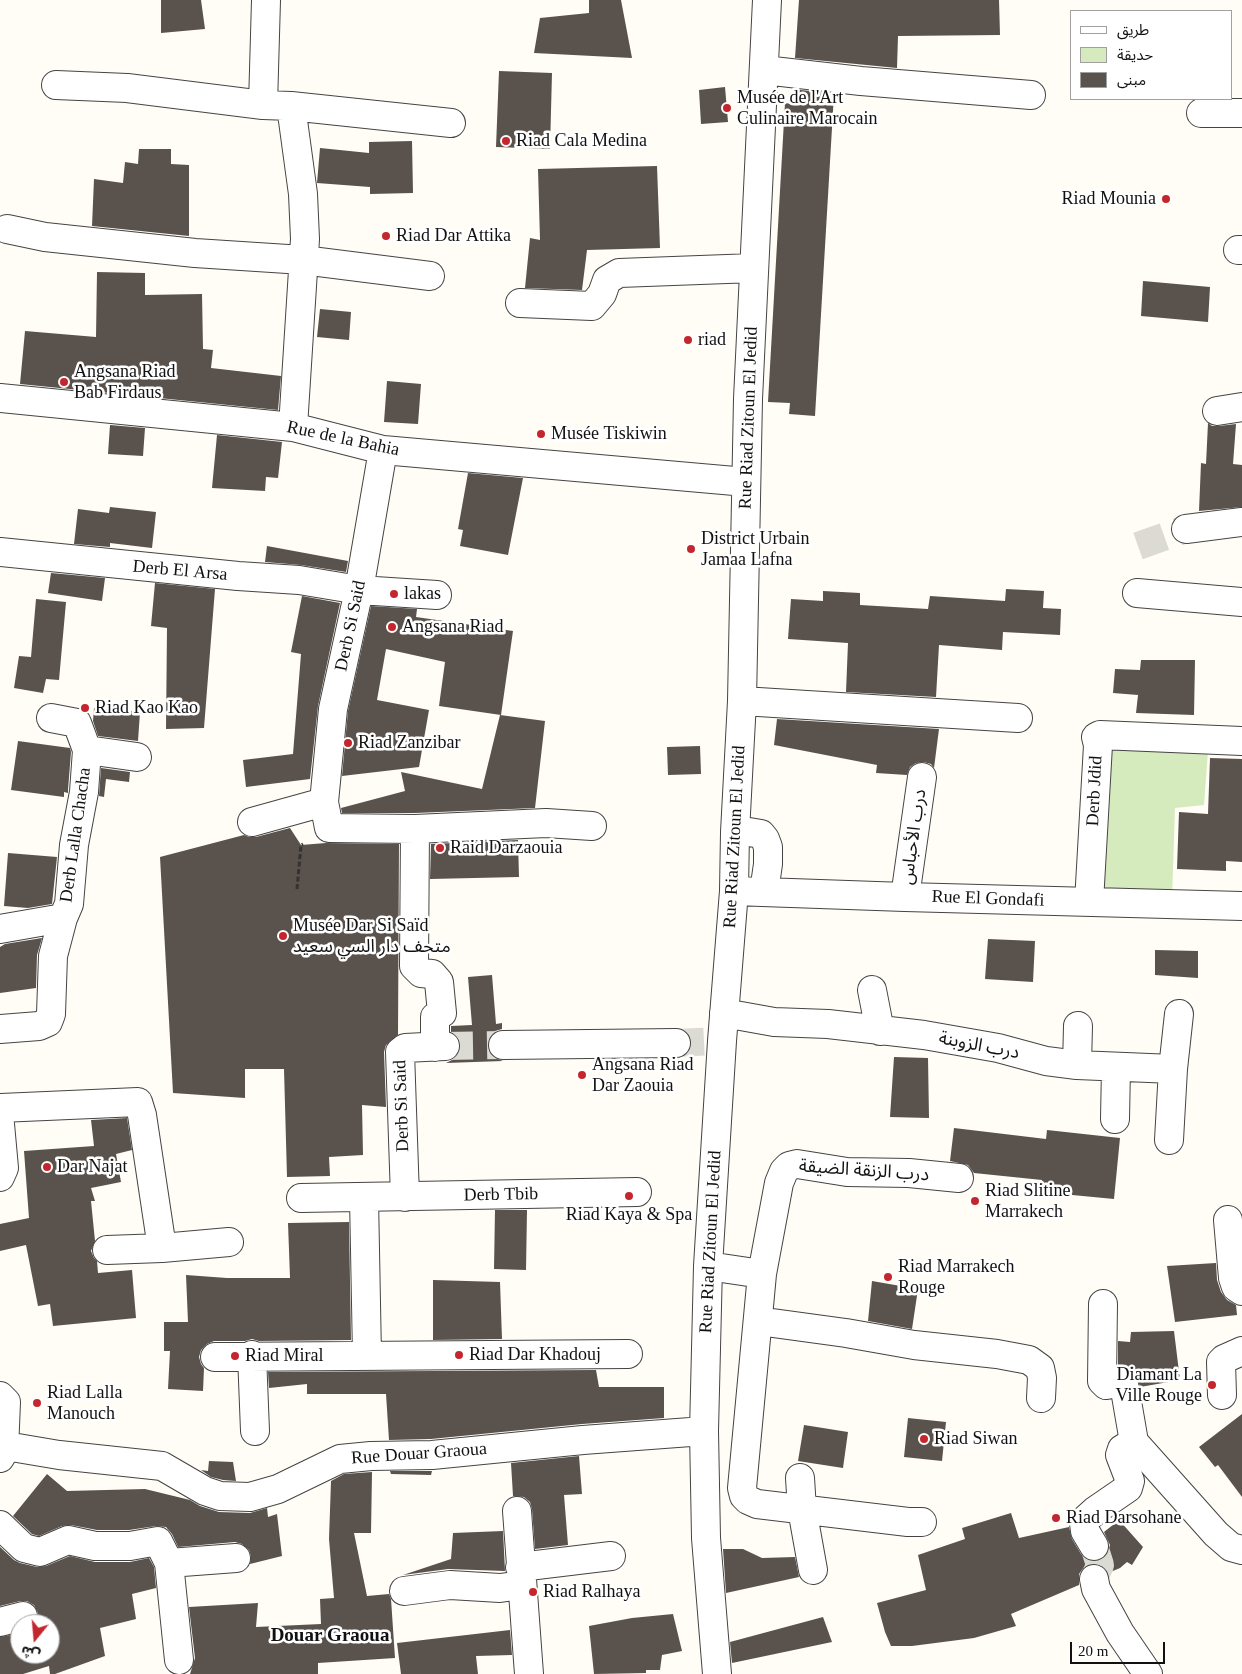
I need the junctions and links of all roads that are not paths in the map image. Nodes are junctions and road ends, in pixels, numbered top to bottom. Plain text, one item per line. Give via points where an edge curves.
1 (266, 0) edge
2 (767, 0) edge
3 (764, 70) junction
4 (56, 85) dead end
5 (1031, 95) dead end
6 (263, 105) junction
7 (291, 106) junction
8 (1201, 113) dead end
9 (1242, 113) edge
10 (451, 124) dead end
11 (7, 229) dead end
12 (303, 260) junction
13 (754, 268) junction
14 (430, 276) dead end
15 (520, 303) dead end
16 (0, 398) edge
17 (293, 427) junction
18 (383, 450) junction
19 (746, 482) junction
20 (1242, 522) edge
21 (1186, 529) tunnel mouth
22 (0, 552) edge
23 (359, 590) junction
24 (1137, 593) dead end
25 (437, 596) dead end
26 (1242, 602) edge
27 (742, 701) junction
28 (51, 718) dead end
29 (1018, 718) dead end
30 (1242, 740) edge
31 (87, 750) junction
32 (137, 757) dead end
33 (922, 777) dead end
34 (326, 815) junction
35 (252, 822) dead end
36 (592, 826) dead end
37 (415, 829) junction
38 (735, 832) junction
39 (734, 890) junction
40 (764, 892) junction
41 (905, 897) junction
42 (1089, 902) junction
43 (1242, 906) edge
44 (63, 918) junction
45 (0, 929) edge
46 (872, 990) dead end
47 (724, 1013) junction
48 (1179, 1014) dead end
49 (1078, 1026) dead end
50 (0, 1029) edge
51 (880, 1031) junction
52 (676, 1043) tunnel mouth
53 (503, 1045) tunnel mouth
54 (1077, 1065) junction
55 (1116, 1067) junction
56 (1173, 1069) junction
57 (0, 1108) edge
58 (1115, 1119) dead end
59 (0, 1124) edge
60 (1169, 1140) dead end
61 (0, 1177) edge
62 (958, 1178) dead end
63 (637, 1192) dead end
64 (364, 1197) junction
65 (405, 1197) junction
66 (301, 1198) dead end
67 (1228, 1220) dead end
68 (229, 1242) dead end
69 (162, 1248) junction
70 (107, 1250) dead end
71 (708, 1266) junction
72 (762, 1274) junction
73 (1242, 1291) edge
74 (1103, 1304) dead end
75 (758, 1320) junction
76 (1242, 1351) edge
77 (628, 1354) dead end
78 (252, 1355) junction
79 (367, 1356) junction
80 (215, 1357) dead end
81 (1222, 1395) dead end
82 (0, 1396) edge
83 (1041, 1398) dead end
84 (255, 1431) dead end
85 (704, 1431) junction
86 (1134, 1442) junction
87 (1, 1449) edge
88 (800, 1478) dead end
89 (802, 1508) junction
90 (518, 1511) dead end
91 (922, 1522) dead end
92 (0, 1525) edge
93 (1094, 1546) tunnel mouth
94 (1242, 1550) edge
95 (611, 1556) dead end
96 (236, 1558) dead end
97 (168, 1563) junction
98 (813, 1570) dead end
99 (521, 1576) junction
100 (1094, 1579) tunnel mouth
101 (404, 1591) dead end
102 (180, 1660) dead end
103 (529, 1674) edge
104 (717, 1674) edge
105 (1148, 1674) edge

1 - 6 street
2 - 3 street, Rue Riad Zitoun El Jedid
3 - 5 street
3 - 13 street, Rue Riad Zitoun El Jedid
4 - 6 street via 126,88
6 - 7 street
7 - 10 street
7 - 12 street via 303,194
8 - 9 street
11 - 12 street via 195,253
12 - 14 street
12 - 17 street
13 - 15 street via 619,273 607,280 602,294 592,306
13 - 19 street, Rue Riad Zitoun El Jedid
16 - 17 street, Rue de la Bahia
17 - 18 street, Rue de la Bahia
18 - 19 street, Rue de la Bahia
18 - 23 street, Derb Si Said
19 - 27 street, Rue Riad Zitoun El Jedid
20 - 21 street
22 - 23 street, Derb El Arsa via 228,576 299,580
23 - 25 street, Derb El Arsa
23 - 34 street, Derb Si Said via 333,709
24 - 26 street
27 - 29 street
27 - 38 street, Rue Riad Zitoun El Jedid
28 - 31 street, Derb Lalla Chacha via 77,723
30 - 42 street, Derb Jdid via 1096,737
31 - 32 street, Derb Lalla Chacha
31 - 44 street, Derb Lalla Chacha via 69,904
33 - 41 street, درب الأحباس
34 - 35 street
34 - 37 street
36 - 37 street via 546,823
37 - 65 street, Derb Si Said via 414,966 421,973 432,974 439,982 442,1013 435,1017 440,1046 405,1048 400,1052
38 - 39 street, Rue Riad Zitoun El Jedid
38 - 40 street via 761,834 765,839 768,864
39 - 40 street, Rue El Gondafi
39 - 47 street, Rue Riad Zitoun El Jedid
40 - 41 street, Rue El Gondafi
41 - 42 street, Rue El Gondafi
42 - 43 street, Rue El Gondafi
44 - 45 street, Derb Lalla Chacha
44 - 50 street, Derb Lalla Chacha via 53,956 48,1022 39,1026
46 - 51 street
47 - 51 street, درب الزوبنة via 774,1022 828,1024
47 - 71 street, Rue Riad Zitoun El Jedid via 719,1041
48 - 56 street
49 - 54 street
51 - 54 street, درب الزوبنة via 924,1035
52 - 53 street
54 - 55 street, درب الزوبنة
55 - 56 street, درب الزوبنة
55 - 58 street
56 - 60 street
57 - 69 street via 138,1102
59 - 61 street via 4,1168
62 - 72 street, درب الزنقة الضيقة via 848,1172 797,1164 789,1166 779,1183
63 - 65 street, Derb Tbib
64 - 65 street, Derb Tbib
64 - 66 street, Derb Tbib
64 - 79 street
67 - 73 street via 1233,1278
68 - 69 street
69 - 70 street
71 - 72 street
71 - 85 street, Rue Riad Zitoun El Jedid
72 - 75 street
74 - 86 street via 1102,1381 1106,1385 1124,1384
75 - 83 street via 1029,1360 1040,1368
75 - 89 street via 742,1488 744,1496 758,1504
76 - 81 street via 1221,1362
77 - 79 street
78 - 79 street
78 - 80 street
78 - 84 street
82 - 87 street via 6,1402
85 - 87 street, Rue Douar Graoua via 432,1455 340,1459 278,1489 250,1497 220,1496 205,1491 162,1466
85 - 104 street, Rue Riad Zitoun El Jedid via 706,1538
86 - 93 street via 1122,1449 1120,1455 1130,1481 1128,1488 1096,1510 1084,1523
86 - 94 street via 1216,1534 1232,1547
88 - 89 street
89 - 91 street
89 - 98 street
90 - 99 street
92 - 97 street via 24,1548 40,1552 68,1540 95,1546 130,1546 158,1541
95 - 99 street
96 - 97 street
97 - 102 street
99 - 101 street via 500,1588 450,1585
99 - 103 street
100 - 105 street via 1096,1589 1120,1633

